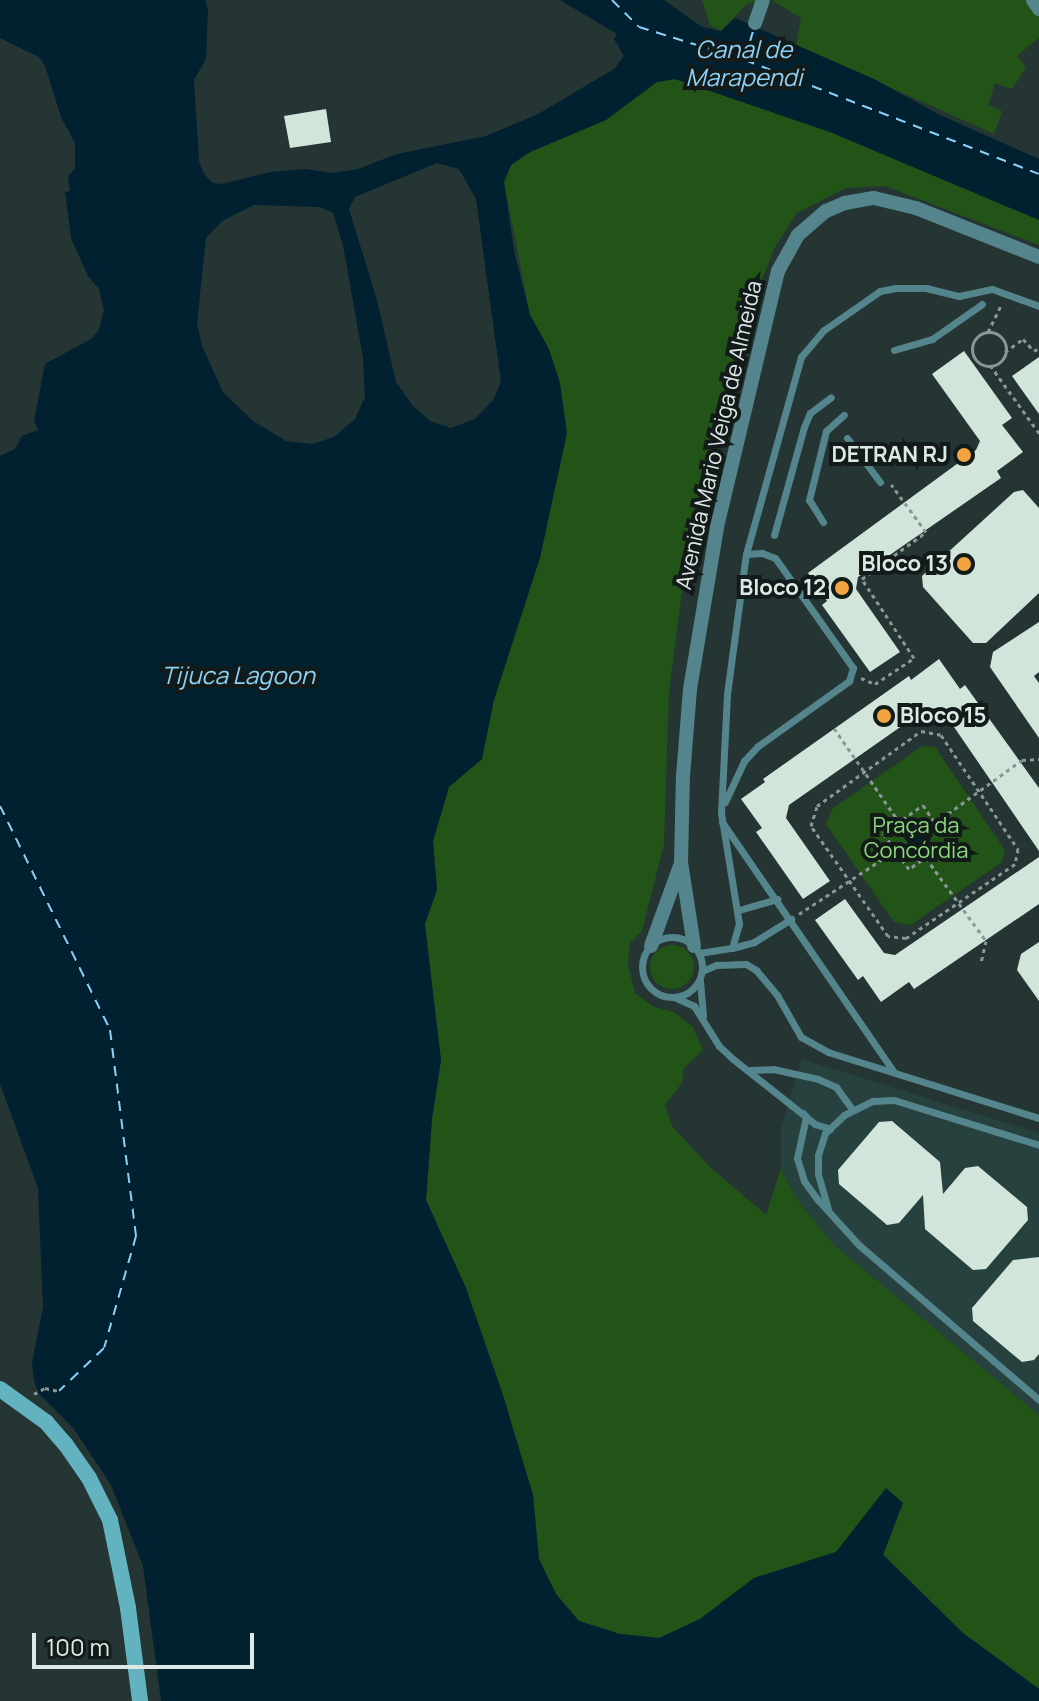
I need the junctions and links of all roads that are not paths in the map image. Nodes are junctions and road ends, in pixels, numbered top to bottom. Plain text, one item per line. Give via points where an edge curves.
1 (763, 0) edge
2 (1033, 0) edge
3 (1039, 9) edge
4 (755, 23) dead end
5 (1039, 257) edge
6 (982, 304) dead end
7 (1039, 306) edge
8 (894, 350) dead end
9 (831, 397) dead end
10 (844, 415) dead end
11 (847, 438) dead end
12 (883, 480) road end
13 (823, 522) dead end
14 (774, 535) dead end
15 (746, 554) junction
16 (722, 808) junction
17 (722, 822) junction
18 (681, 862) junction
19 (777, 899) junction
20 (739, 910) junction
21 (791, 919) junction
22 (651, 946) junction
23 (732, 948) junction
24 (696, 950) junction
25 (701, 975) junction
26 (674, 997) junction
27 (703, 1018) junction
28 (749, 1070) junction
29 (893, 1071) junction
30 (852, 1109) junction
31 (803, 1113) junction
32 (1039, 1118) edge
33 (830, 1129) junction
34 (1035, 1144) edge
35 (1039, 1153) edge
36 (830, 1215) junction
37 (0, 1389) edge
38 (1039, 1400) edge
39 (140, 1701) edge

1 - 4 street
2 - 3 street
5 - 18 street, Avenida Mario Veiga de Almeida via 916,208 874,198 826,211 798,235 778,271 702,609 683,776
6 - 8 lane via 932,339
7 - 15 lane via 981,289 955,296 926,288 896,288 880,291 817,335 801,357
9 - 14 lane via 810,413
10 - 13 lane via 826,431 809,500
11 - 12 lane
15 - 16 lane via 727,694
15 - 16 lane via 775,558 853,674 758,746 744,761
16 - 17 lane
17 - 19 lane
17 - 20 lane
18 - 22 street, Avenida Mario Veiga de Almeida
18 - 24 street, Avenida Mario Veiga de Almeida
19 - 20 lane
19 - 21 lane
20 - 23 lane
21 - 23 lane via 754,942
21 - 29 lane
22 - 24 lane via 677,938
22 - 26 lane via 643,975 655,992
23 - 24 lane
24 - 25 lane
25 - 26 lane via 690,992
25 - 27 lane
25 - 29 lane via 716,965 746,964 777,995 801,1037 828,1052
26 - 27 lane via 694,1006
27 - 28 lane via 719,1046
28 - 30 lane via 773,1069 818,1079 836,1087
28 - 31 lane
29 - 32 lane
30 - 33 lane
30 - 34 lane via 894,1100
31 - 33 lane
31 - 36 lane via 800,1171
33 - 36 lane via 818,1155 818,1174
34 - 35 lane
36 - 38 lane
37 - 39 main road via 66,1445 110,1520

